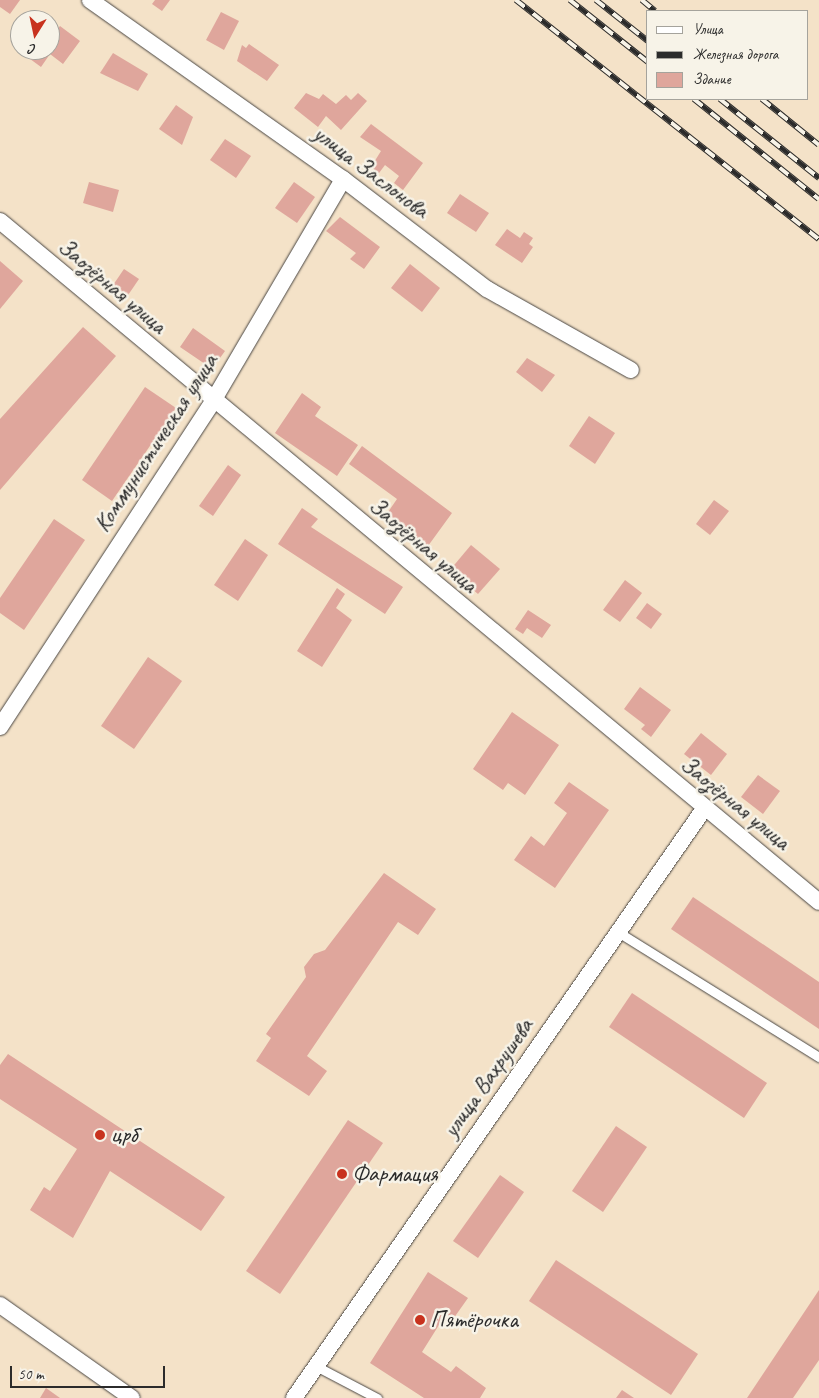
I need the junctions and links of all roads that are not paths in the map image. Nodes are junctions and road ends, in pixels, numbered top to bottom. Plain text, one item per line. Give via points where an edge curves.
1 (90, 0) edge
2 (343, 179) junction
3 (0, 221) edge
4 (631, 370) dead end
5 (213, 401) junction
6 (0, 727) edge
7 (704, 809) junction
8 (819, 902) edge
9 (618, 932) junction
10 (819, 1057) edge
11 (0, 1305) edge
12 (316, 1366) junction
13 (132, 1398) edge
14 (294, 1398) edge
15 (377, 1398) edge

1 - 2 street, улица Заслонова
2 - 4 street, улица Заслонова via 487,289
2 - 5 street, Коммунистическая улица
3 - 5 street, Заозёрная улица
5 - 6 street, Коммунистическая улица
5 - 7 street, Заозёрная улица
7 - 8 street, Заозёрная улица
7 - 9 street, улица Вахрушева
9 - 10 lane
9 - 12 street, улица Вахрушева
11 - 13 street
12 - 14 street, улица Вахрушева
12 - 15 lane

